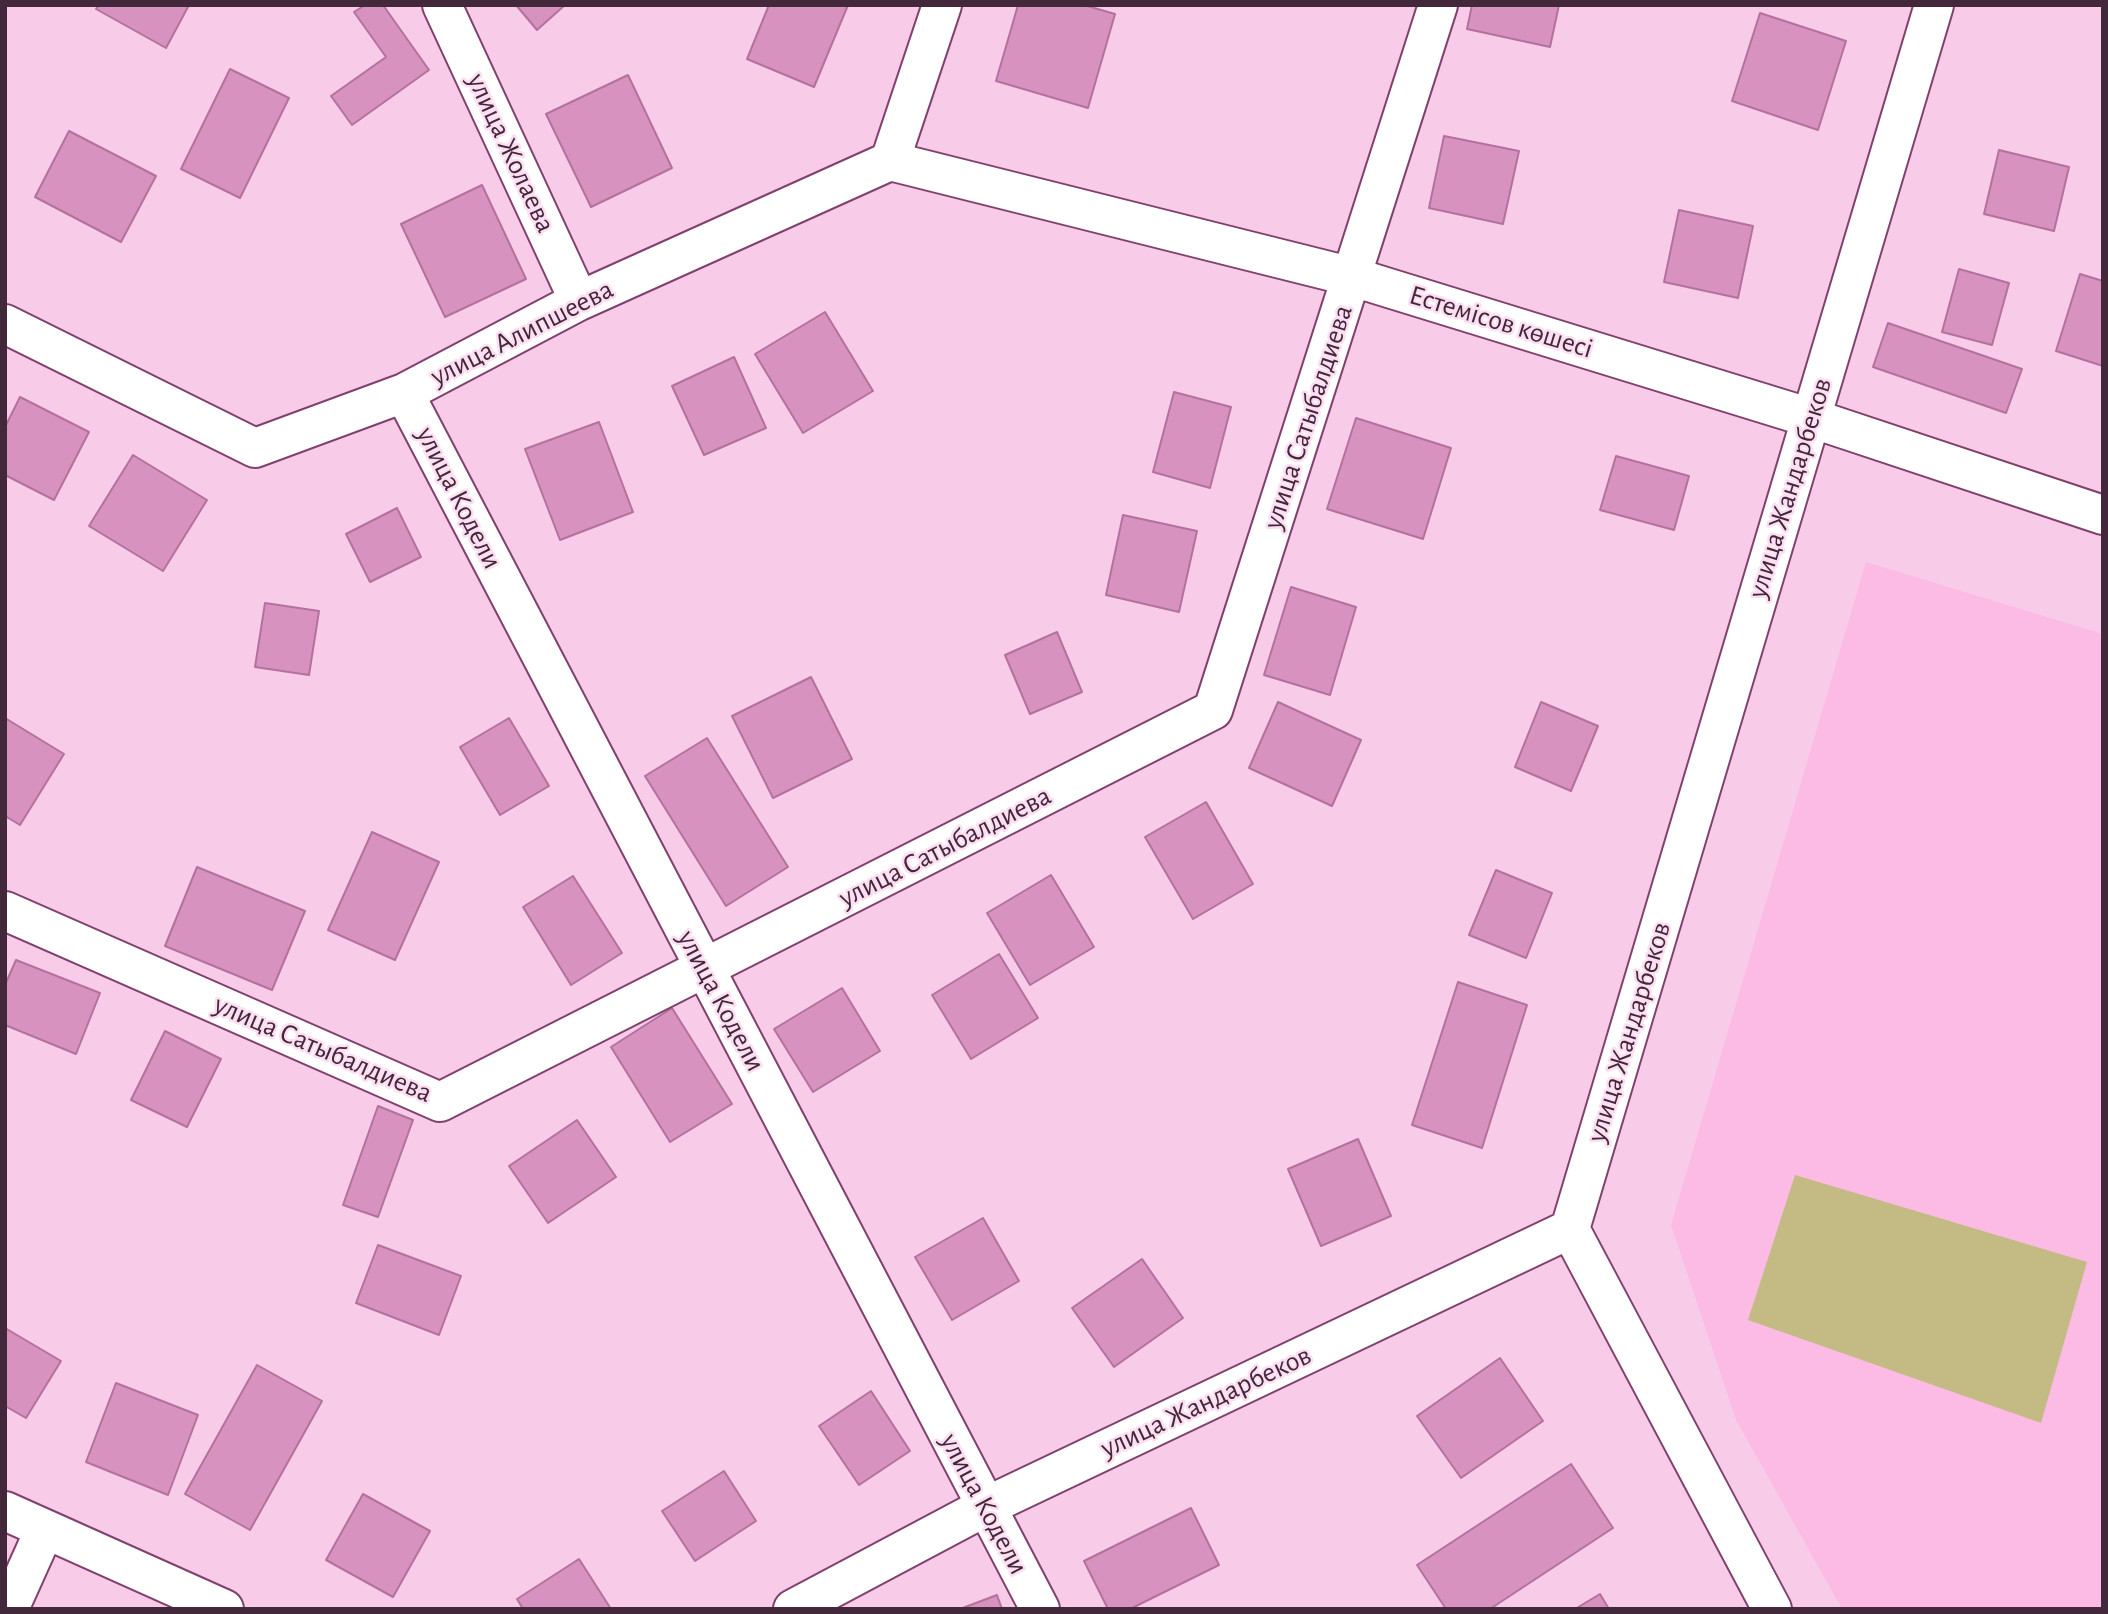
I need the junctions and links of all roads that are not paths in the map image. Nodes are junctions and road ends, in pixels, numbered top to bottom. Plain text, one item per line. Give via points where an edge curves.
1 (442, 5) edge
2 (942, 5) edge
3 (1438, 5) edge
4 (1934, 5) edge
5 (890, 161) junction
6 (1353, 277) junction
7 (579, 301) junction
8 (5, 324) edge
9 (404, 393) junction
10 (1811, 418) junction
11 (2103, 515) edge
12 (5, 911) edge
13 (704, 970) junction
14 (1570, 1229) junction
15 (985, 1507) junction
16 (5, 1511) edge
17 (45, 1529) junction
18 (9, 1609) edge
19 (224, 1609) edge
20 (793, 1609) edge
21 (1040, 1609) edge
22 (1772, 1609) edge

1 - 7 street, улица Жолаева
2 - 5 street
3 - 6 street, улица Сатыбалдиева
4 - 10 street, улица Жандарбеков
5 - 6 street, Естемісов көшесі
5 - 7 street, улица Алипшеева
6 - 10 street, Естемісов көшесі
6 - 13 street, улица Сатыбалдиева via 1213,710
7 - 9 street, улица Алипшеева
8 - 9 street, улица Алипшеева via 255,448
9 - 13 street, улица Кодели
10 - 11 street, Естемісов көшесі
10 - 14 street, улица Жандарбеков
12 - 13 street, улица Сатыбалдиева via 440,1102
13 - 15 street, улица Кодели
14 - 15 street, улица Жандарбеков
14 - 22 street
15 - 20 street, улица Жандарбеков
15 - 21 street, улица Кодели
16 - 17 street
17 - 18 street
17 - 19 street

